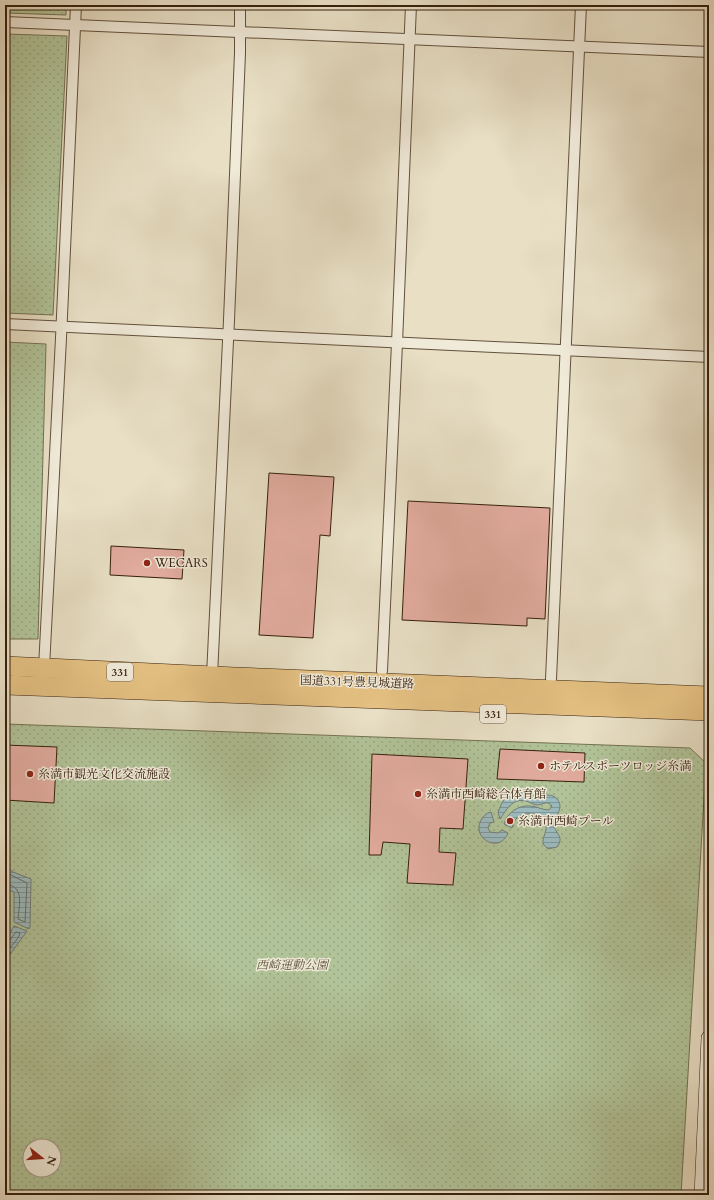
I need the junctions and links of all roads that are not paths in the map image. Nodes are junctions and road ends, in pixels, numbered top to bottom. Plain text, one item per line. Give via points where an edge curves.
1 (76, 5) edge
2 (240, 5) edge
3 (411, 5) edge
4 (581, 5) edge
5 (5, 22) edge
6 (75, 25) junction
7 (239, 32) junction
8 (409, 39) junction
9 (579, 47) junction
10 (709, 52) edge
11 (5, 324) edge
12 (62, 327) junction
13 (228, 335) junction
14 (397, 342) junction
15 (566, 350) junction
16 (709, 357) edge
17 (5, 666) edge
18 (44, 668) junction
19 (382, 672) junction
20 (212, 676) junction
21 (291, 679) junction
22 (552, 679) junction
23 (709, 683) edge
24 (5, 685) edge
25 (278, 695) junction
26 (709, 696) edge
27 (601, 699) junction
28 (709, 711) edge
29 (709, 723) edge
30 (709, 1038) edge
31 (702, 1195) edge

1 - 6 street
2 - 7 street
3 - 8 street
4 - 9 street
5 - 6 street
6 - 7 street
6 - 12 street
7 - 8 street
7 - 13 street
8 - 9 street
8 - 14 street
9 - 10 street
9 - 15 street
11 - 12 street
12 - 13 street
12 - 18 street
13 - 14 street
13 - 20 street
14 - 15 street
14 - 19 street
15 - 16 street
15 - 22 street
17 - 18 highway, 国道331号豊見城道路 / 331
18 - 20 highway, 国道331号豊見城道路 / 331
19 - 21 highway, 331 via 332,670
19 - 22 highway, 331
20 - 21 highway, 国道331号豊見城道路 / 331
21 - 27 highway, 国道331号豊見城道路 / 331
22 - 23 highway, 331
24 - 25 highway, 国道331号豊見城道路 / 331
25 - 27 highway, 国道331号豊見城道路 / 331
25 - 29 highway, 331 via 305,705
26 - 27 highway, 国道331号豊見城道路 / 331
27 - 28 highway, 国道331号豊見城道路 / 331
30 - 31 street

